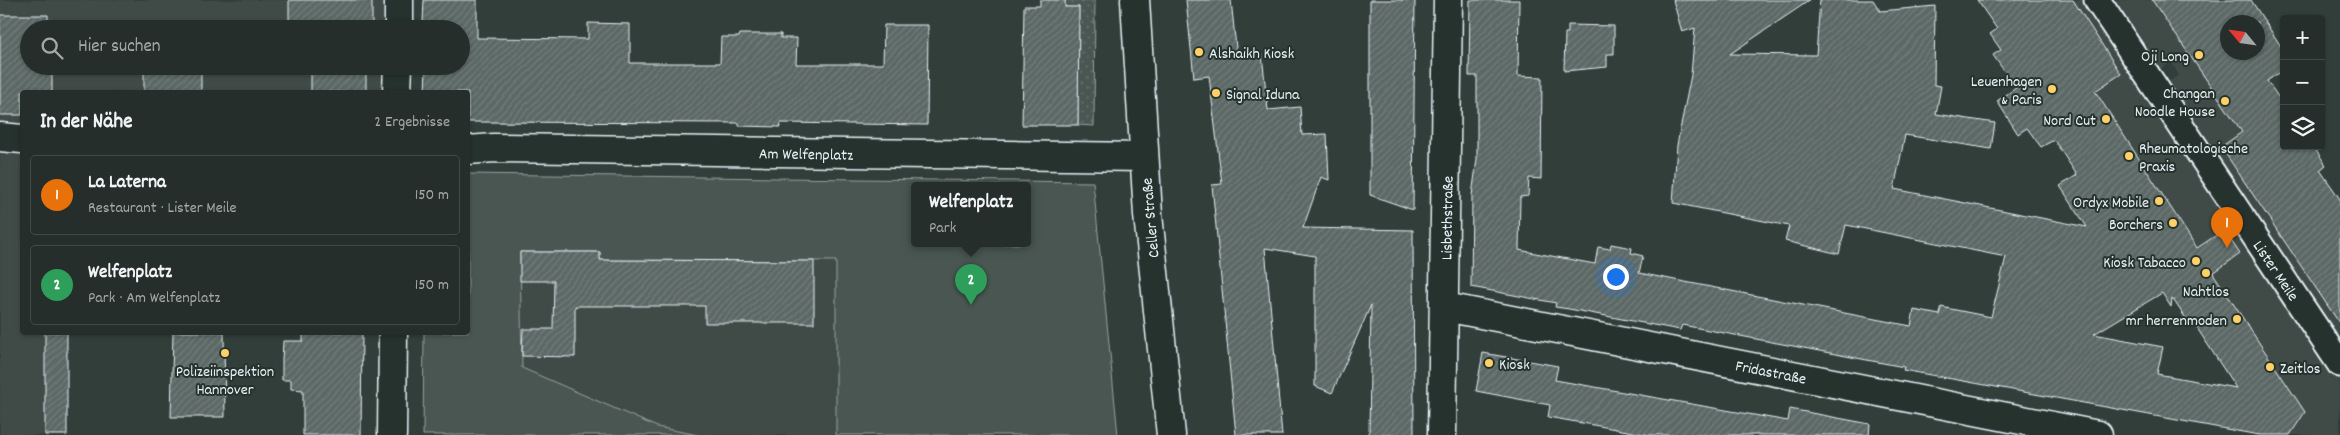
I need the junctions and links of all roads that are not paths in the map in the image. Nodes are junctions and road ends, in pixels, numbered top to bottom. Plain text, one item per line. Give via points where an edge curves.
1 (399, 0) edge
2 (1135, 0) edge
3 (1448, 0) edge
4 (2097, 0) edge
5 (399, 20) edge
6 (398, 75) edge
7 (397, 90) edge
8 (0, 137) edge
9 (20, 139) edge
10 (470, 150) edge
11 (1144, 157) junction
12 (1444, 307) junction
13 (392, 335) edge
14 (2340, 364) edge
15 (392, 435) edge
16 (1171, 435) edge
17 (1442, 435) edge
18 (2098, 435) edge

1 - 5 street
2 - 11 street, Celler Straße
3 - 12 street, Lisbethstraße
4 - 14 street, Lister Meile
6 - 7 street
8 - 9 street
10 - 11 street, Am Welfenplatz
11 - 16 street, Celler Straße
12 - 17 street, Lisbethstraße
12 - 18 street, Fridastraße
13 - 15 street

